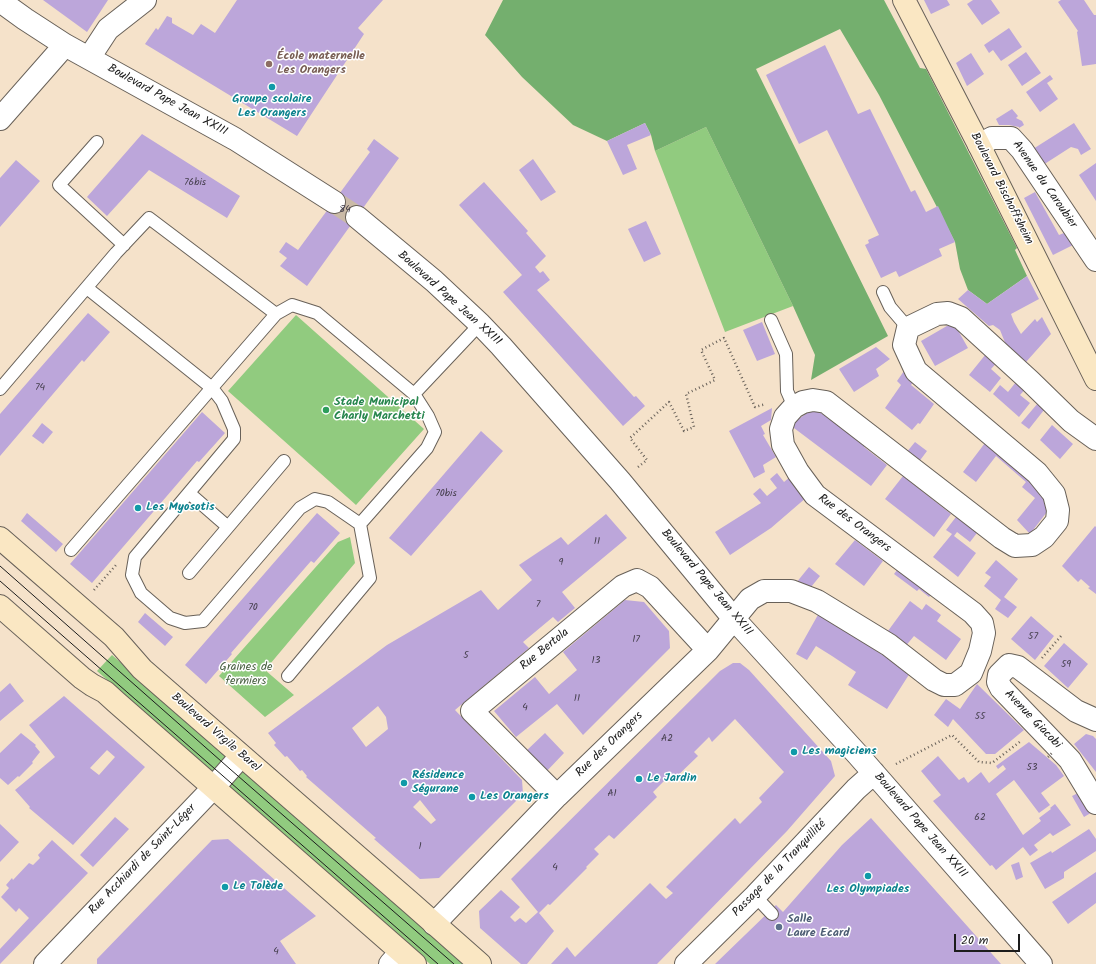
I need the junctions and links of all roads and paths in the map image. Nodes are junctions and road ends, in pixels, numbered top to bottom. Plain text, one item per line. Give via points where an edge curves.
1 (145, 0) edge
2 (904, 0) edge
3 (0, 1) edge
4 (65, 45) junction
5 (89, 58) junction
6 (0, 119) edge
7 (97, 142) dead end
8 (979, 145) junction
9 (334, 202) tunnel mouth
10 (357, 217) tunnel mouth
11 (124, 245) junction
12 (1096, 260) edge
13 (87, 288) junction
14 (882, 292) dead end
15 (276, 314) junction
16 (771, 320) dead end
17 (480, 324) junction
18 (908, 328) junction
19 (1096, 380) edge
20 (212, 388) junction
21 (0, 389) edge
22 (414, 394) junction
23 (754, 407) dead end
24 (794, 407) junction
25 (1096, 439) edge
26 (647, 460) dead end
27 (284, 461) dead end
28 (189, 493) junction
29 (360, 524) junction
30 (228, 527) junction
31 (0, 538) edge
32 (70, 550) dead end
33 (189, 573) dead end
34 (0, 606) edge
35 (734, 619) junction
36 (1061, 636) dead end
37 (708, 650) junction
38 (1029, 674) junction
39 (288, 676) dead end
40 (1096, 720) edge
41 (1023, 740) dead end
42 (1045, 751) dead end
43 (241, 756) junction
44 (1061, 756) junction
45 (1048, 757) dead end
46 (882, 767) junction
47 (213, 788) junction
48 (557, 796) junction
49 (1096, 803) edge
50 (755, 896) junction
51 (772, 914) dead end
52 (434, 924) junction
53 (58, 959) edge
54 (402, 960) edge
55 (480, 964) edge
56 (686, 964) edge
57 (1041, 964) edge

1 - 5 street via 108,29
2 - 8 main road, Boulevard Bischoffsheim
3 - 4 street, Boulevard Pape Jean XXIII
4 - 5 street, Boulevard Pape Jean XXIII
4 - 6 street
5 - 9 street, Boulevard Pape Jean XXIII via 235,138
7 - 11 lane via 60,185
8 - 12 street, Avenue du Caroubier via 992,138 1011,138 1022,150
8 - 19 main road, Boulevard Bischoffsheim
10 - 17 street, Boulevard Pape Jean XXIII via 434,281
11 - 13 lane
11 - 15 lane via 149,218
13 - 20 lane
13 - 21 lane
14 - 18 lane via 890,307
15 - 20 lane
15 - 22 lane via 292,305 317,314
16 - 24 lane via 786,354 787,391
17 - 22 lane
17 - 35 street, Boulevard Pape Jean XXIII via 620,481
18 - 24 street via 904,345 916,371 1037,473 1054,494 1058,510 1057,521 1044,537 1032,545 1015,546 826,402 813,400
18 - 25 street via 937,314 948,313 961,318 1071,421
20 - 28 lane via 222,402 234,429 234,439
20 - 32 lane
22 - 29 lane via 435,432 428,448
23 - 26 path via 724,338 701,350 715,380 686,394 694,427 684,431 669,402 630,438
24 - 35 street, Rue des Orangers via 785,417 781,429 783,445 815,495 973,613 982,623 984,633 980,651 971,673 955,685 944,685 889,645 818,601 791,591 764,591 750,599
27 - 30 lane
28 - 29 lane via 135,557 132,575 141,593 170,618 185,623 203,621 300,508 315,499 328,502
28 - 30 lane
29 - 39 lane via 370,578
30 - 33 lane
31 - 43 main road, Boulevard Virgile Barel via 114,637 142,669
34 - 47 main road via 82,678 105,692
35 - 37 street, Rue des Orangers
35 - 46 street, Boulevard Pape Jean XXIII
36 - 38 path
37 - 48 street, Rue des Orangers
37 - 48 street, Rue Bertola via 650,587 637,580 623,586 472,711
38 - 40 street, Avenue Giacobi via 1076,711
38 - 44 street, Avenue Giacobi via 1009,665 999,675 998,682
41 - 46 path via 992,763 979,762 952,734 895,765
42 - 44 path via 1062,767
43 - 47 street, Rue Acchiardi de Saint-Léger
43 - 52 main road, Boulevard Virgile Barel
44 - 45 path, bridge
44 - 49 street, Avenue Giacobi
46 - 50 street, Passage de la Tranquillité via 856,789
46 - 57 street, Boulevard Pape Jean XXIII
47 - 53 street, Rue Acchiardi de Saint-Léger
47 - 54 main road
48 - 52 street, Rue des Orangers
50 - 51 lane
50 - 56 street, Passage de la Tranquillité
52 - 55 main road, Boulevard Virgile Barel

